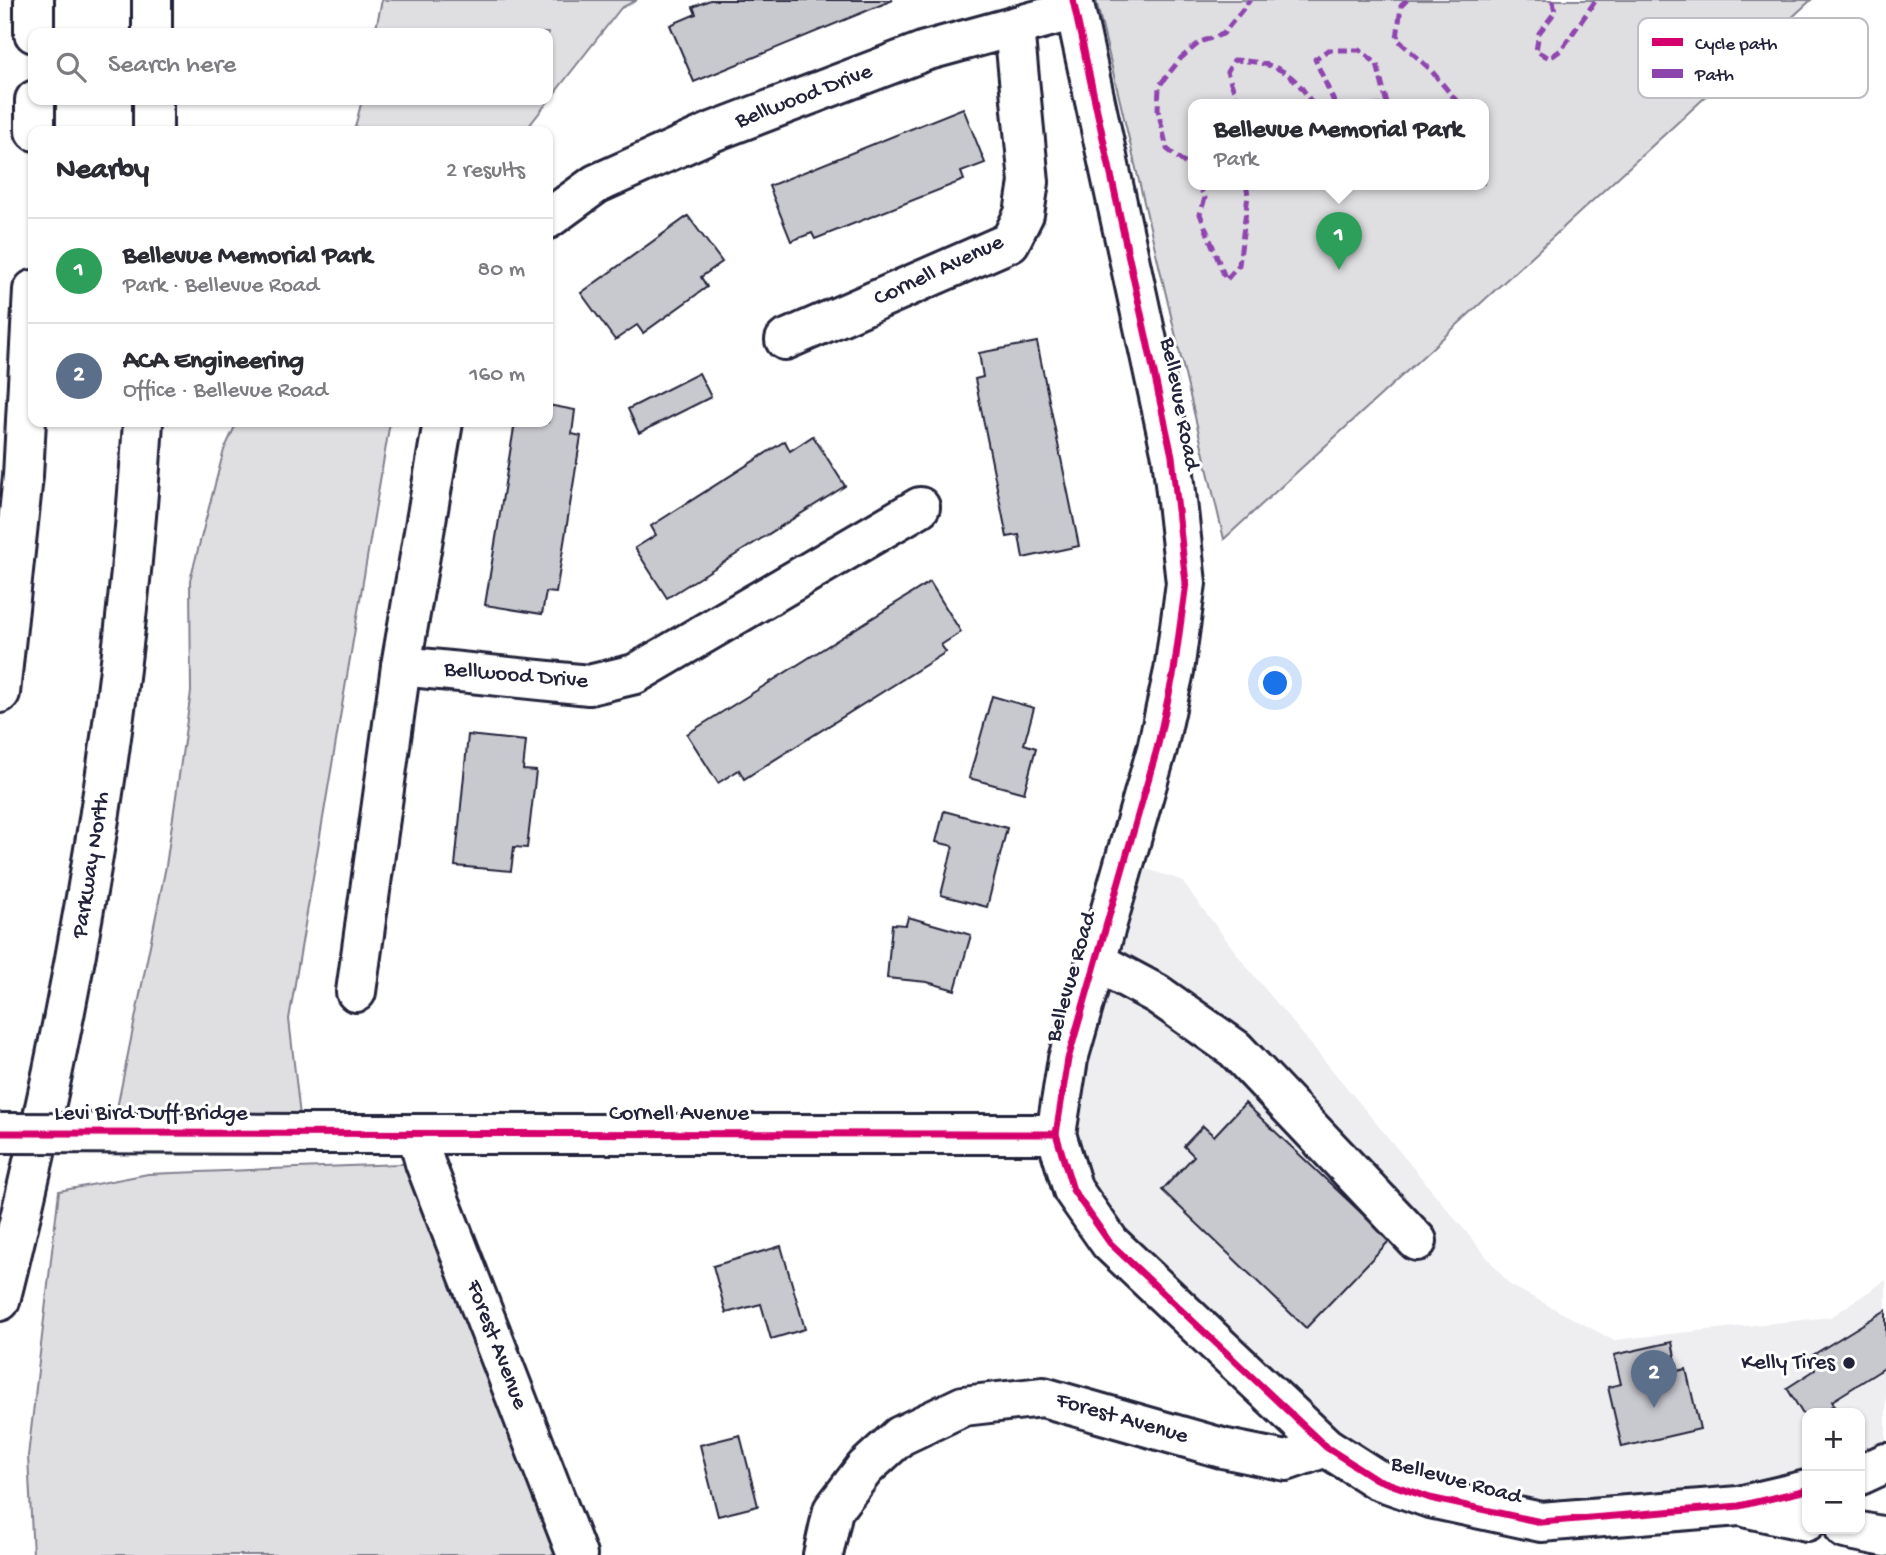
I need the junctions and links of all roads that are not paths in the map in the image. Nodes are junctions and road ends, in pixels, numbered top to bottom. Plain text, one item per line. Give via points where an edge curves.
1 (34, 0) edge
2 (152, 0) edge
3 (1074, 5) edge
4 (1014, 27) junction
5 (34, 28) edge
6 (152, 28) edge
7 (35, 105) edge
8 (153, 105) edge
9 (35, 126) edge
10 (153, 126) edge
11 (553, 215) edge
12 (785, 340) dead end
13 (28, 383) edge
14 (143, 427) edge
15 (442, 427) edge
16 (920, 507) dead end
17 (401, 666) junction
18 (0, 693) edge
19 (1097, 962) junction
20 (356, 992) dead end
21 (0, 1133) edge
22 (302, 1134) joint
23 (417, 1134) junction
24 (1056, 1134) junction
25 (1417, 1241) dead end
26 (0, 1301) edge
27 (1326, 1447) junction
28 (1886, 1463) edge
29 (1865, 1473) edge
30 (1802, 1491) edge
31 (1739, 1506) junction
32 (1802, 1520) edge
33 (1865, 1533) edge
34 (1886, 1537) edge
35 (577, 1555) edge
36 (823, 1555) edge

1 - 5 main road
2 - 6 main road
3 - 4 main road, Bellwood Drive
3 - 19 main road, Bellevue Road via 1172,456 1186,583 1157,749
4 - 11 main road, Bellwood Drive via 925,51 712,132 596,184
4 - 12 main road, Cornell Avenue via 1029,182 1024,214 1010,242
7 - 9 main road
8 - 10 main road
13 - 18 main road
14 - 26 main road, Parkway North via 102,812 52,1080
15 - 17 main road
16 - 17 main road, Bellwood Drive via 635,674 589,685
17 - 20 main road
19 - 24 main road, Bellevue Road via 1068,1059
19 - 25 main road via 1157,994 1235,1049
21 - 22 main road, Levi Bird Duff Bridge, bridge
22 - 23 main road, Cornell Avenue
23 - 24 main road, Cornell Avenue
23 - 35 main road, Forest Avenue
24 - 27 main road, Bellevue Road via 1073,1189 1110,1243
27 - 31 main road, Bellevue Road via 1376,1479 1430,1498 1541,1522
27 - 36 main road, Forest Avenue via 1286,1461 1222,1448 1043,1397 963,1406 900,1436 865,1468 833,1510
28 - 29 main road
30 - 31 main road
31 - 32 main road
33 - 34 main road

